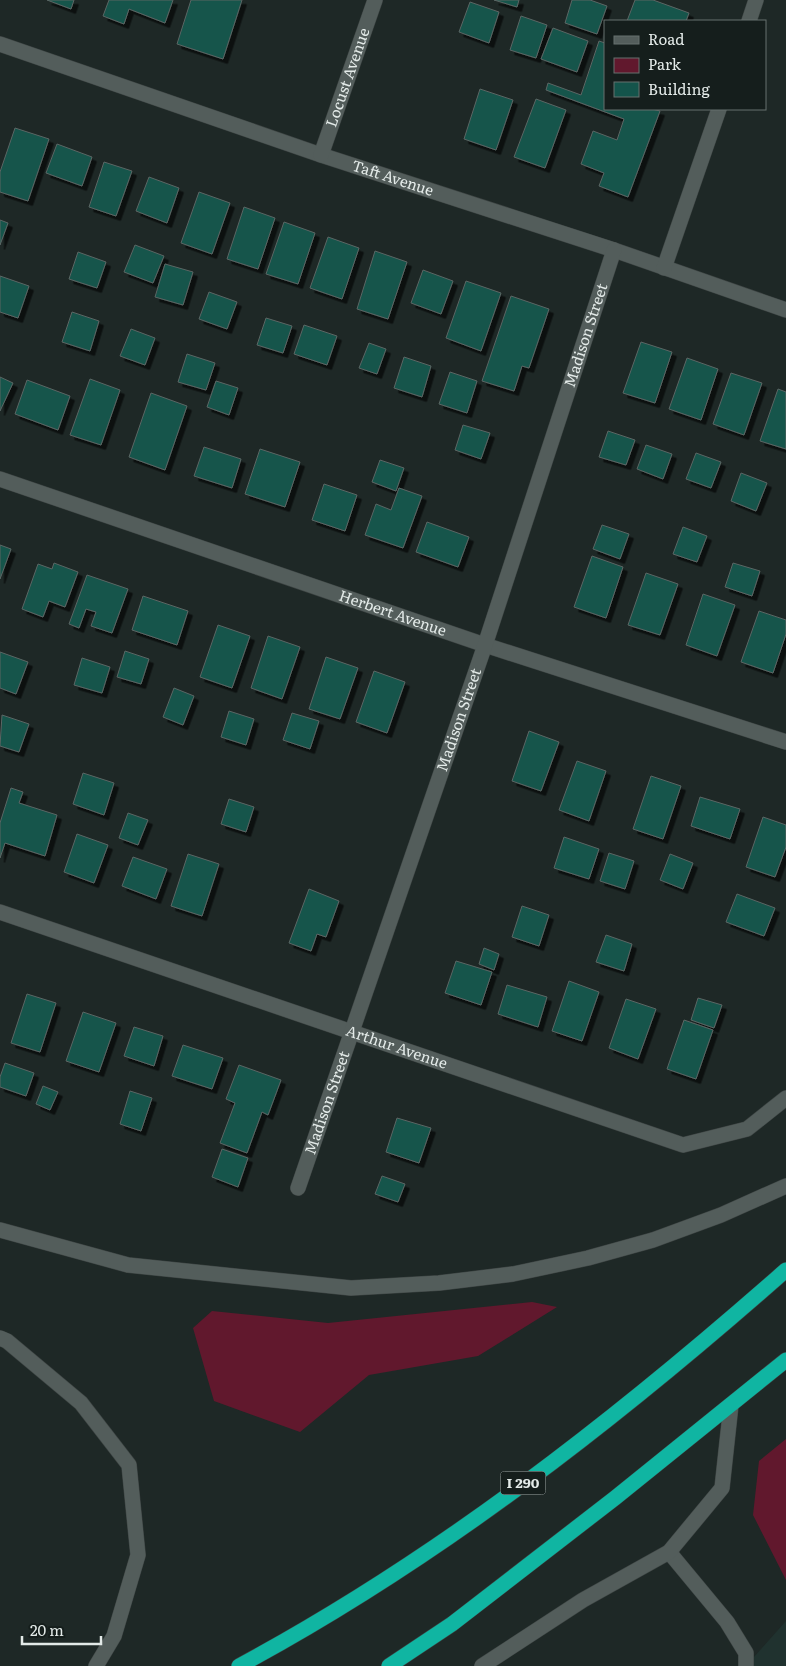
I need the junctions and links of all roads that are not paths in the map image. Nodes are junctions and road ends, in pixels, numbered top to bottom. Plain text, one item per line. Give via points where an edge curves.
1 (375, 0) edge
2 (756, 0) edge
3 (749, 20) edge
4 (0, 44) edge
5 (719, 110) edge
6 (321, 155) junction
7 (614, 250) junction
8 (664, 268) junction
9 (786, 310) edge
10 (0, 479) edge
11 (485, 645) junction
12 (786, 742) edge
13 (0, 912) edge
14 (350, 1032) junction
15 (786, 1098) edge
16 (786, 1186) edge
17 (298, 1188) dead end
18 (0, 1230) edge
19 (786, 1270) edge
20 (0, 1338) edge
21 (786, 1360) edge
22 (731, 1404) junction
23 (669, 1552) junction
24 (96, 1666) edge
25 (239, 1666) edge
26 (389, 1666) edge
27 (482, 1666) edge
28 (746, 1666) edge

1 - 6 street, Locust Avenue
2 - 3 street
4 - 6 street, Taft Avenue
5 - 8 street
6 - 7 street, Taft Avenue
7 - 8 street, Taft Avenue
7 - 11 street, Madison Street
8 - 9 street, Taft Avenue
10 - 11 street, Herbert Avenue
11 - 12 street, Herbert Avenue
11 - 14 street, Madison Street
13 - 14 street, Arthur Avenue
14 - 15 street, Arthur Avenue via 683,1145 747,1129
14 - 17 street, Madison Street
16 - 18 street via 721,1216 616,1250 513,1274 439,1283 350,1288 128,1265
19 - 25 highway, I 290 via 685,1359 584,1440 381,1584
20 - 24 street via 81,1403 129,1465 138,1555 114,1636
21 - 22 highway
22 - 23 street via 722,1488
22 - 26 highway via 452,1624
23 - 27 street via 583,1600
23 - 28 street via 727,1622 746,1653

